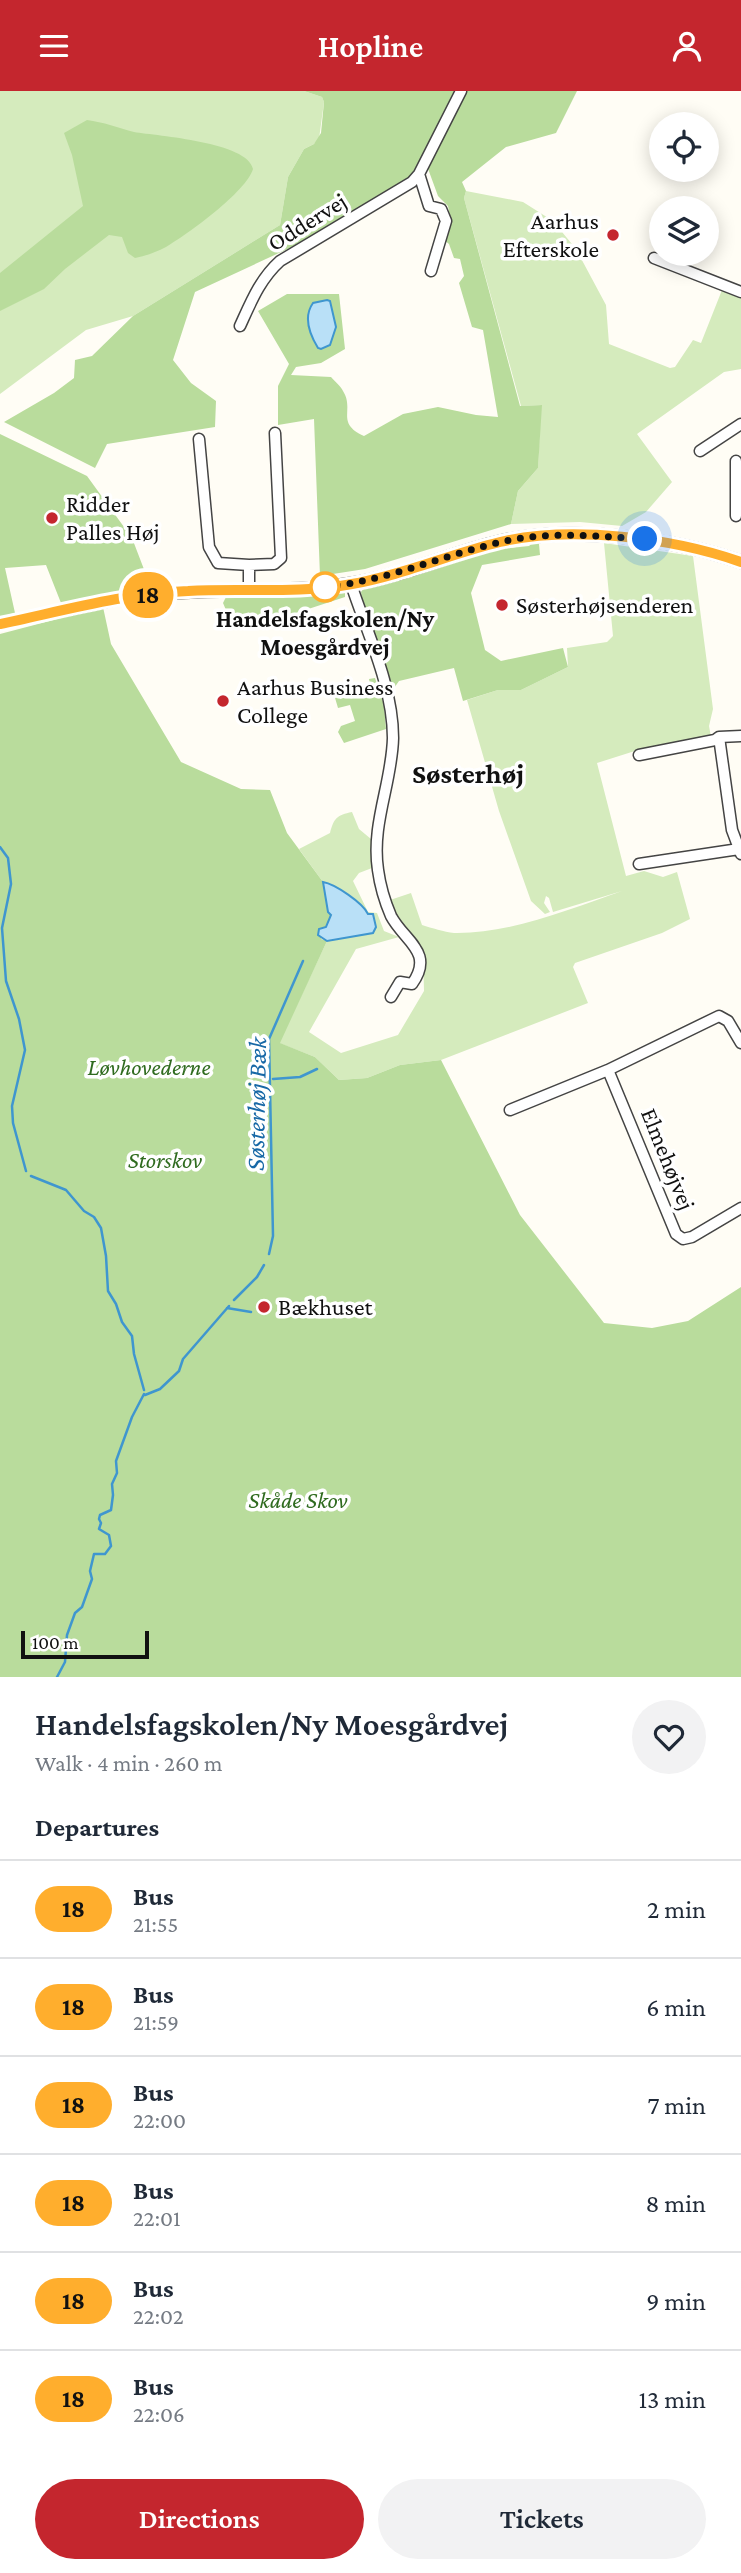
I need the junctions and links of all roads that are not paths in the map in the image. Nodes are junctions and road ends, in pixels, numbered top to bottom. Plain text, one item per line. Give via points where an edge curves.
1 (461, 91) edge
2 (419, 174) junction
3 (674, 266) edge
4 (431, 271) dead end
5 (741, 292) edge
6 (240, 326) dead end
7 (741, 424) edge
8 (275, 433) dead end
9 (199, 439) dead end
10 (700, 451) dead end
11 (736, 461) dead end
12 (739, 475) edge
13 (736, 516) dead end
14 (741, 562) edge
15 (249, 565) junction
16 (351, 584) junction
17 (249, 591) junction
18 (159, 594) joint
19 (0, 624) edge
20 (741, 736) edge
21 (719, 737) junction
22 (639, 755) dead end
23 (740, 851) edge
24 (639, 864) dead end
25 (391, 997) dead end
26 (741, 1043) edge
27 (608, 1070) junction
28 (510, 1111) dead end
29 (741, 1208) edge

1 - 2 street, Oddervej
2 - 4 street via 429,206 441,209 446,221
2 - 6 street, Oddervej via 268,271
3 - 5 street
7 - 10 street
8 - 15 street via 281,558 274,564
9 - 15 street via 209,547 218,563
11 - 12 street
12 - 13 street
14 - 16 street via 645,539 544,536 502,542
15 - 17 street
16 - 17 street
16 - 25 street via 392,722 389,772 376,836 378,871 391,916 415,946 421,965 412,984 400,982
17 - 18 street
18 - 19 street
20 - 21 street
21 - 22 street
21 - 23 street via 732,829
23 - 24 street
26 - 27 street via 728,1021 719,1016
27 - 28 street
27 - 29 street, Elmehøjvej via 676,1234 683,1239 692,1237

